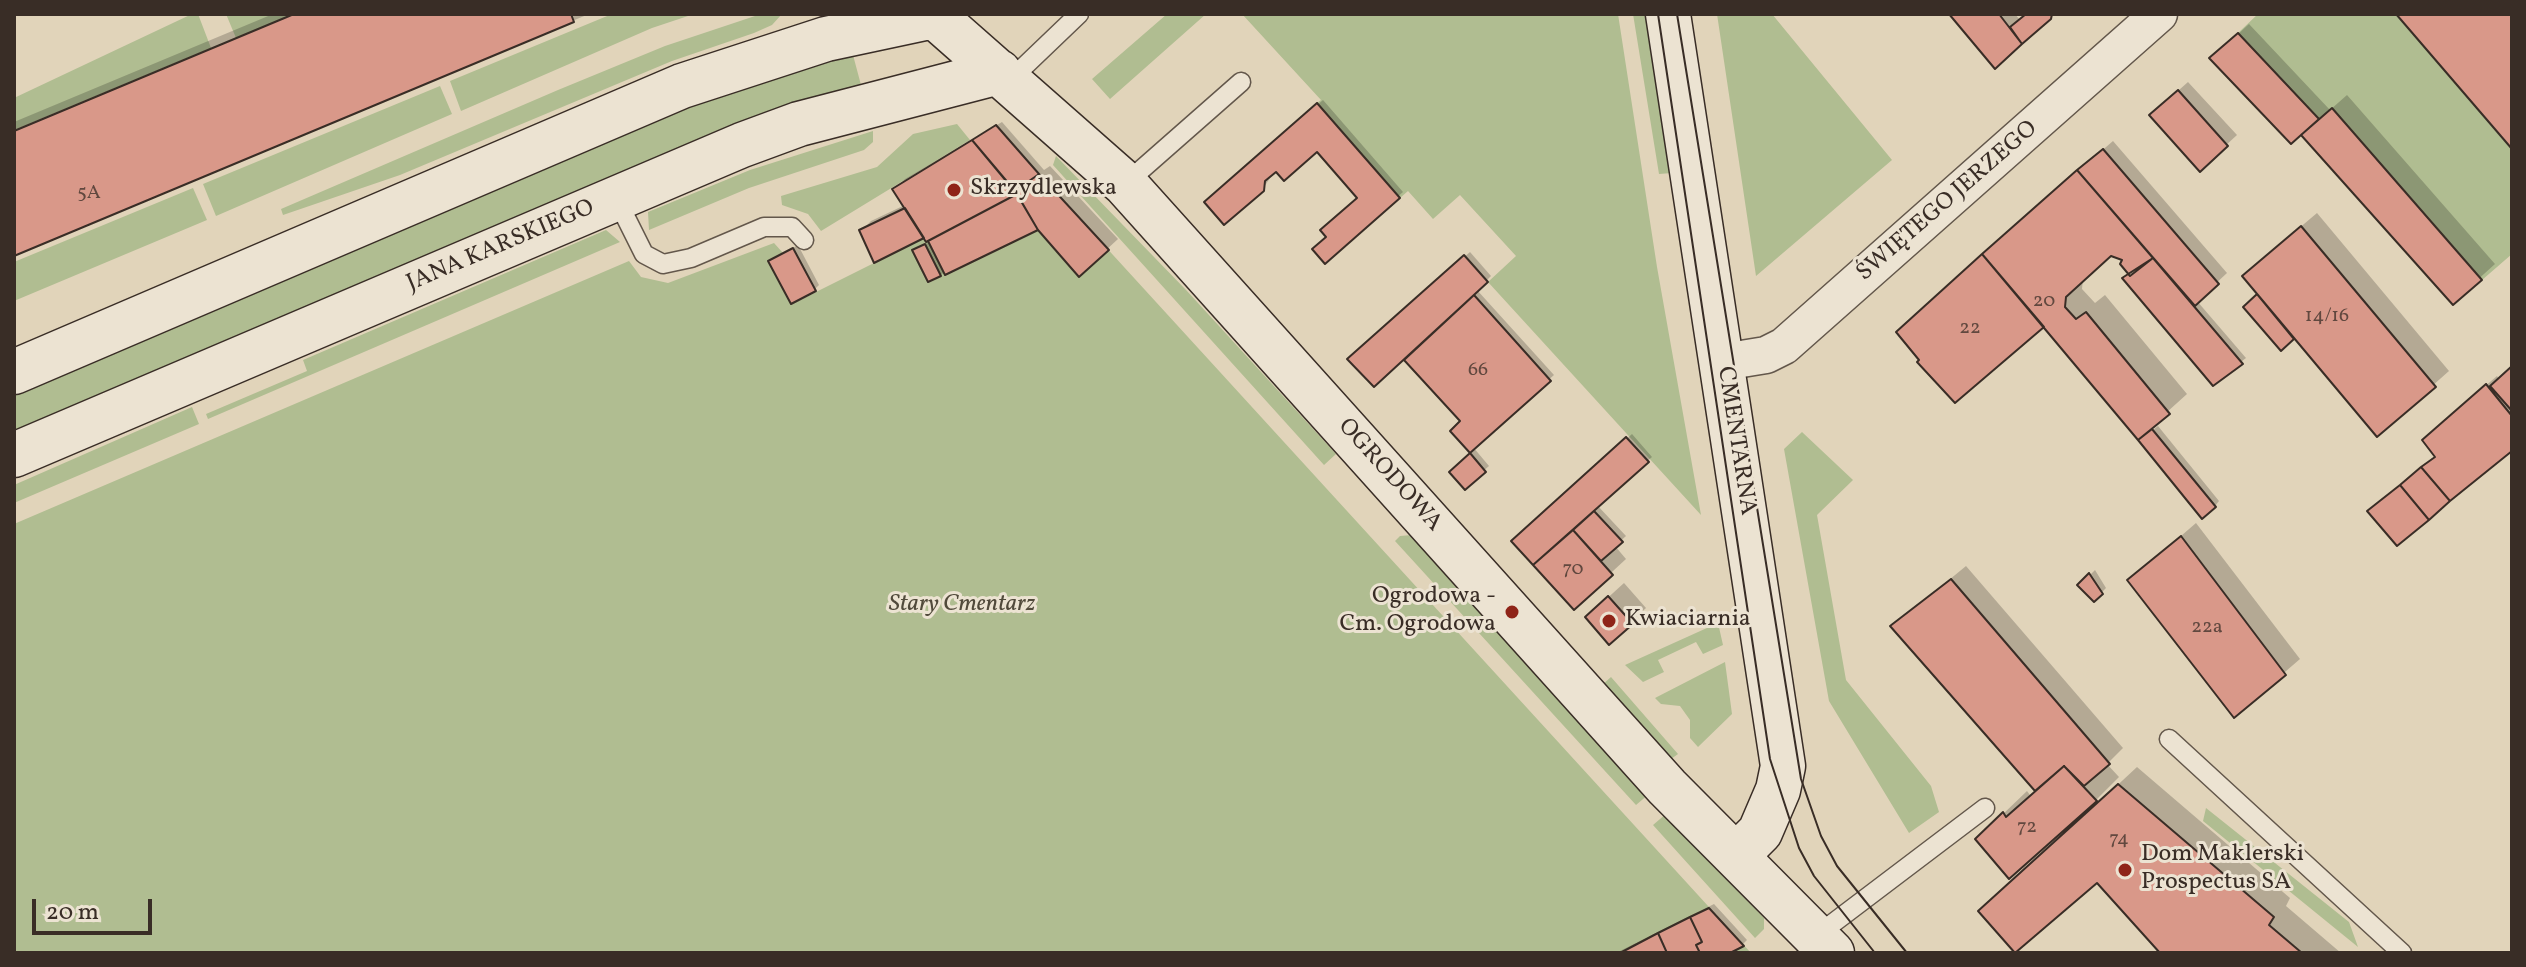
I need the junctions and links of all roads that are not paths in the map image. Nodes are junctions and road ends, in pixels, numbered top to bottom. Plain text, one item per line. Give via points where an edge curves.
1 (1079, 14) edge
2 (1668, 14) edge
3 (2159, 14) edge
4 (933, 15) edge
5 (806, 31) edge
6 (1004, 76) junction
7 (1241, 82) dead end
8 (1125, 184) junction
9 (616, 198) junction
10 (804, 240) dead end
11 (1723, 362) junction
12 (14, 372) edge
13 (14, 455) edge
14 (2169, 739) dead end
15 (1985, 808) dead end
16 (1737, 855) junction
17 (1824, 944) edge
18 (2402, 953) edge

1 - 6 lane
2 - 11 main road, CMENTARNA
3 - 11 street, ŚWIĘTEGO JERZEGO via 1784,346 1766,355
4 - 5 main road
4 - 6 main road, OGRODOWA
5 - 12 main road
6 - 8 main road, OGRODOWA
6 - 9 main road, JANA KARSKIEGO via 799,124
7 - 8 lane
8 - 16 main road, OGRODOWA via 1667,787
9 - 10 lane via 644,254 663,264 764,227 792,227
9 - 13 main road, JANA KARSKIEGO
11 - 16 main road, CMENTARNA via 1783,766 1760,832
14 - 18 lane
15 - 17 lane
16 - 17 main road, OGRODOWA

